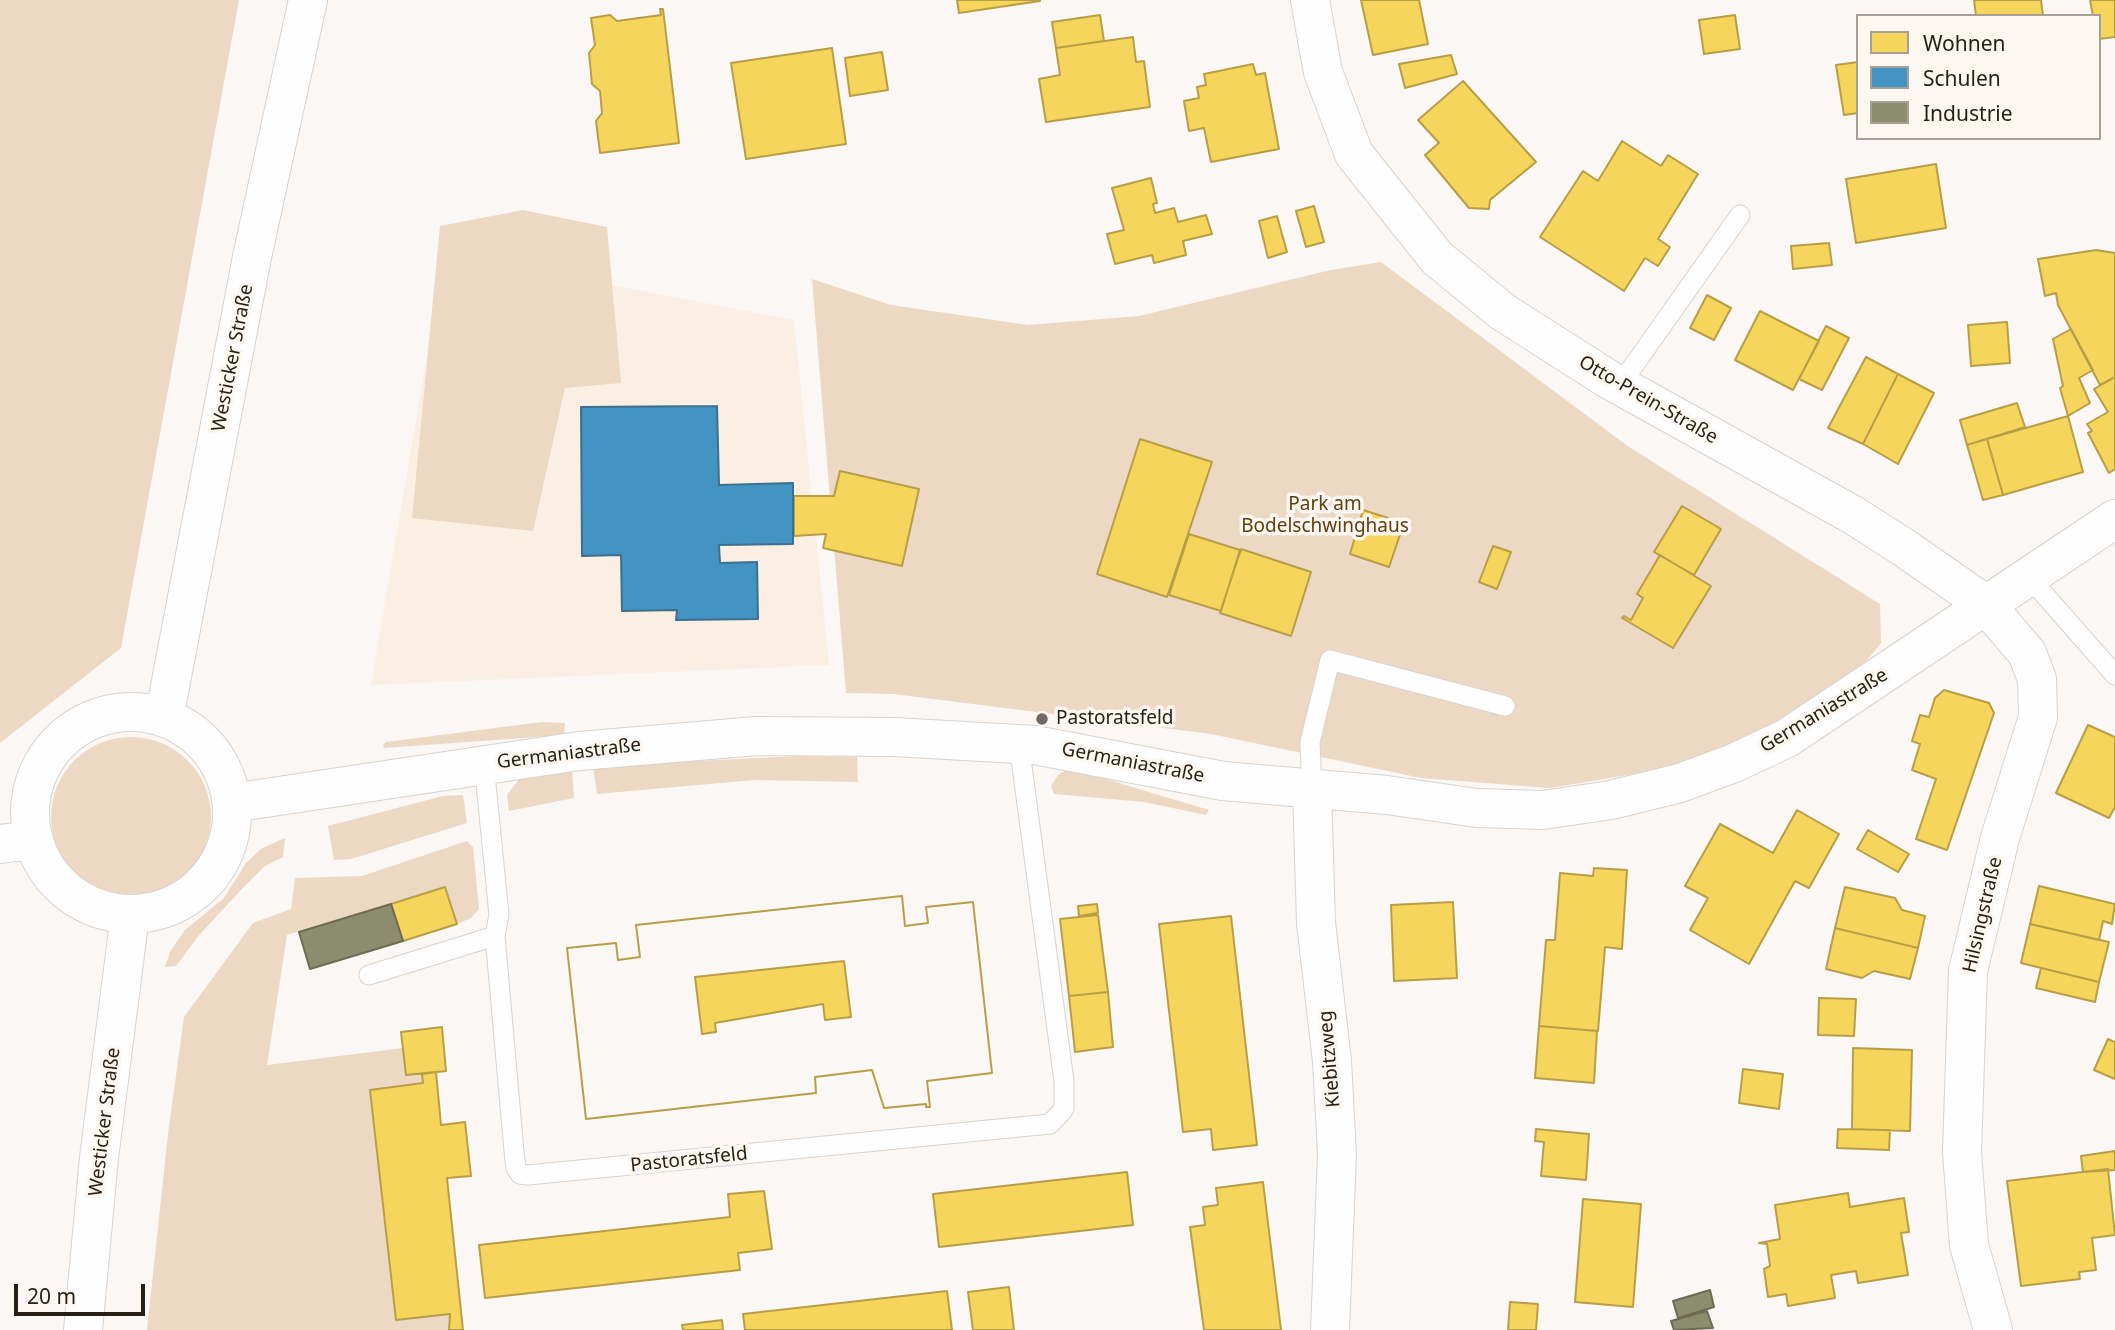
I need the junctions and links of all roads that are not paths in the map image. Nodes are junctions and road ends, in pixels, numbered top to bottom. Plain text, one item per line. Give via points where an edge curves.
1 (309, 0) edge
2 (1310, 0) edge
3 (1740, 215) dead end
4 (1620, 385) junction
5 (2115, 519) edge
6 (2028, 576) junction
7 (1985, 604) junction
8 (2115, 675) edge
9 (1505, 706) dead end
10 (164, 718) junction
11 (1019, 744) junction
12 (484, 764) junction
13 (1312, 789) junction
14 (232, 803) junction
15 (17, 842) edge
16 (130, 915) junction
17 (495, 936) junction
18 (369, 975) dead end
19 (83, 1330) edge
20 (1330, 1330) edge
21 (1993, 1330) edge

1 - 10 street, Westicker Straße via 252,257
2 - 4 street, Otto-Prein-Straße via 1323,72 1354,154 1401,216 1437,258 1503,312
3 - 4 lane
4 - 7 street, Otto-Prein-Straße via 1853,515
5 - 6 street
6 - 7 street
6 - 8 lane
7 - 13 street, Germaniastraße via 1787,738 1680,783 1543,810 1477,808
7 - 21 street, Hilsingstraße via 2027,653 2037,679 2038,718 2000,838 1968,971 1962,1152 1969,1245
9 - 13 lane via 1330,660 1310,742
10 - 14 street via 190,730 210,750 225,775
10 - 15 street via 136,712 108,715 82,725 59,743 43,763 33,788 30,814
11 - 12 street, Germaniastraße via 894,737 723,737
11 - 13 street, Germaniastraße via 1223,780
11 - 17 lane, Pastoratsfeld via 1064,1081 1064,1109 1050,1124 520,1174
12 - 14 street, Germaniastraße
12 - 17 lane, Pastoratsfeld via 499,915
13 - 20 street, Kiebitzweg via 1316,923 1338,1154
14 - 16 street via 229,837 217,868 193,893 164,909
15 - 16 street via 69,894 98,909
16 - 19 street, Westicker Straße
17 - 18 lane

